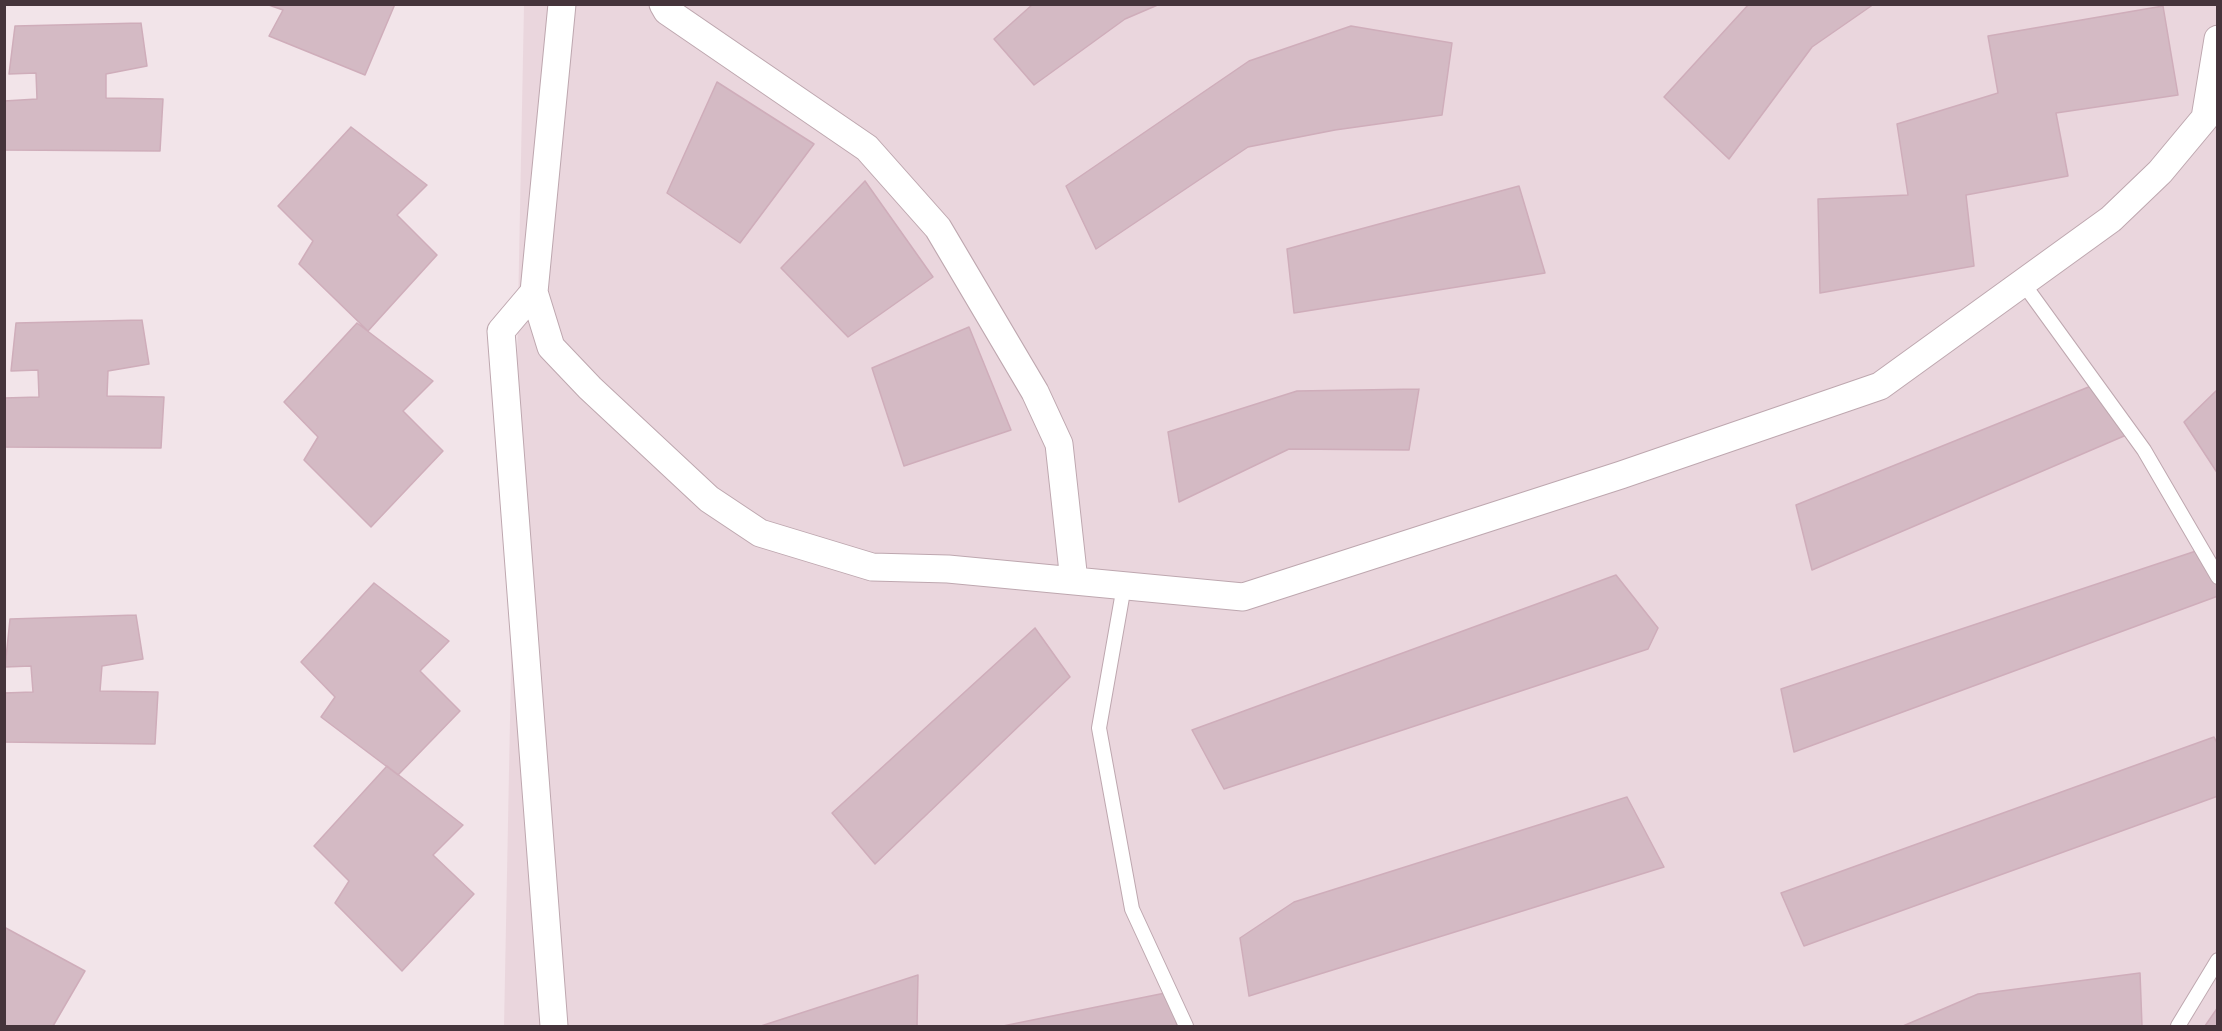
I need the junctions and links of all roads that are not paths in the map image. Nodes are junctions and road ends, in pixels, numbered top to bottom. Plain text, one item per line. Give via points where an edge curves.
1 (562, 4) edge
2 (663, 4) edge
3 (2217, 39) edge
4 (2213, 98) edge
5 (2023, 283) junction
6 (534, 292) junction
7 (2217, 577) edge
8 (1074, 581) junction
9 (1124, 586) junction
10 (2217, 960) edge
11 (554, 1026) edge
12 (1186, 1026) edge
13 (2178, 1026) edge

1 - 6 street
2 - 8 street via 667,11 867,148 938,228 1035,392 1059,444
3 - 4 street
4 - 5 street via 2205,118 2160,172 2111,219
5 - 7 lane via 2144,450
5 - 9 street via 1880,386 1621,475 1244,597
6 - 8 street via 551,347 559,356 709,499 760,532 872,567 948,569
6 - 11 street via 501,331
8 - 9 street
9 - 12 lane via 1099,728 1132,909
10 - 13 lane

